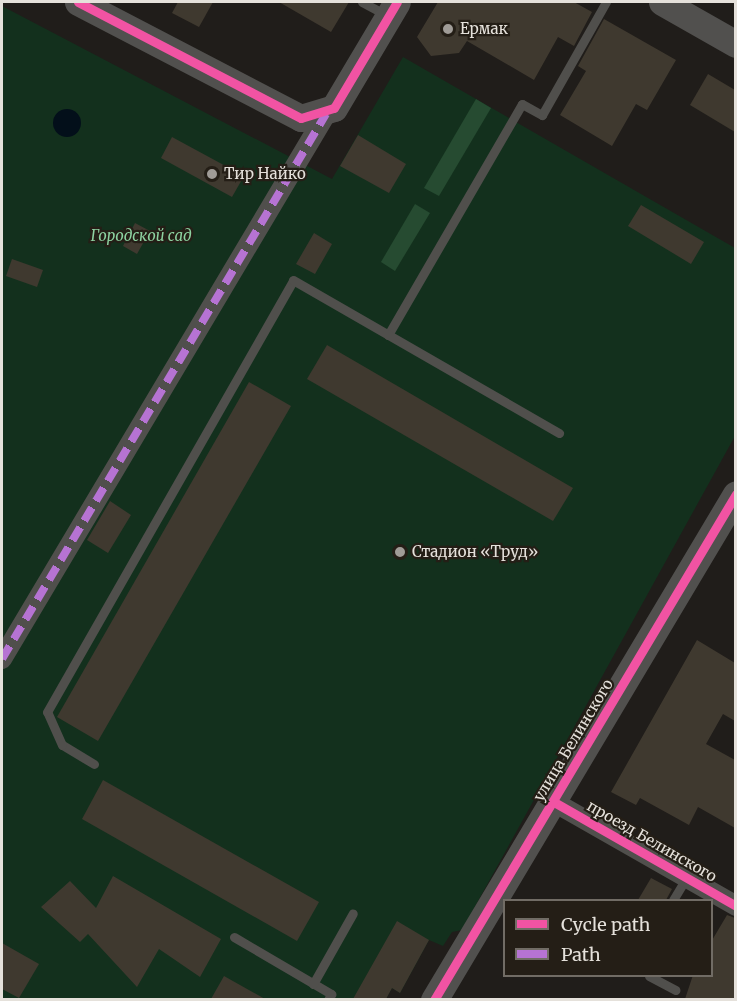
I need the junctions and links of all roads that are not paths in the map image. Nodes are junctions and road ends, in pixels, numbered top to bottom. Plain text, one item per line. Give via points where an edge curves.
1 (78, 2) edge
2 (362, 2) edge
3 (606, 2) edge
4 (662, 2) edge
5 (393, 9) edge
6 (735, 44) edge
7 (326, 114) junction
8 (388, 335) junction
9 (559, 433) dead end
10 (735, 494) edge
11 (2, 659) edge
12 (94, 764) dead end
13 (554, 802) junction
14 (686, 878) junction
15 (675, 899) edge
16 (735, 906) edge
17 (353, 913) dead end
18 (234, 937) dead end
19 (652, 977) edge
20 (313, 984) junction
21 (675, 990) dead end
22 (328, 999) edge
23 (434, 999) edge

1 - 7 street via 285,114
2 - 5 lane
3 - 8 lane via 542,115 522,104
4 - 6 street
5 - 7 street
7 - 11 street
8 - 9 lane
8 - 12 lane via 293,280 47,712 62,745
10 - 13 street, улица Белинского
13 - 14 street, проезд Белинского
13 - 23 street, улица Белинского
14 - 15 lane
14 - 16 street, проезд Белинского
17 - 20 lane
18 - 20 lane
19 - 21 lane
20 - 22 lane via 331,994

